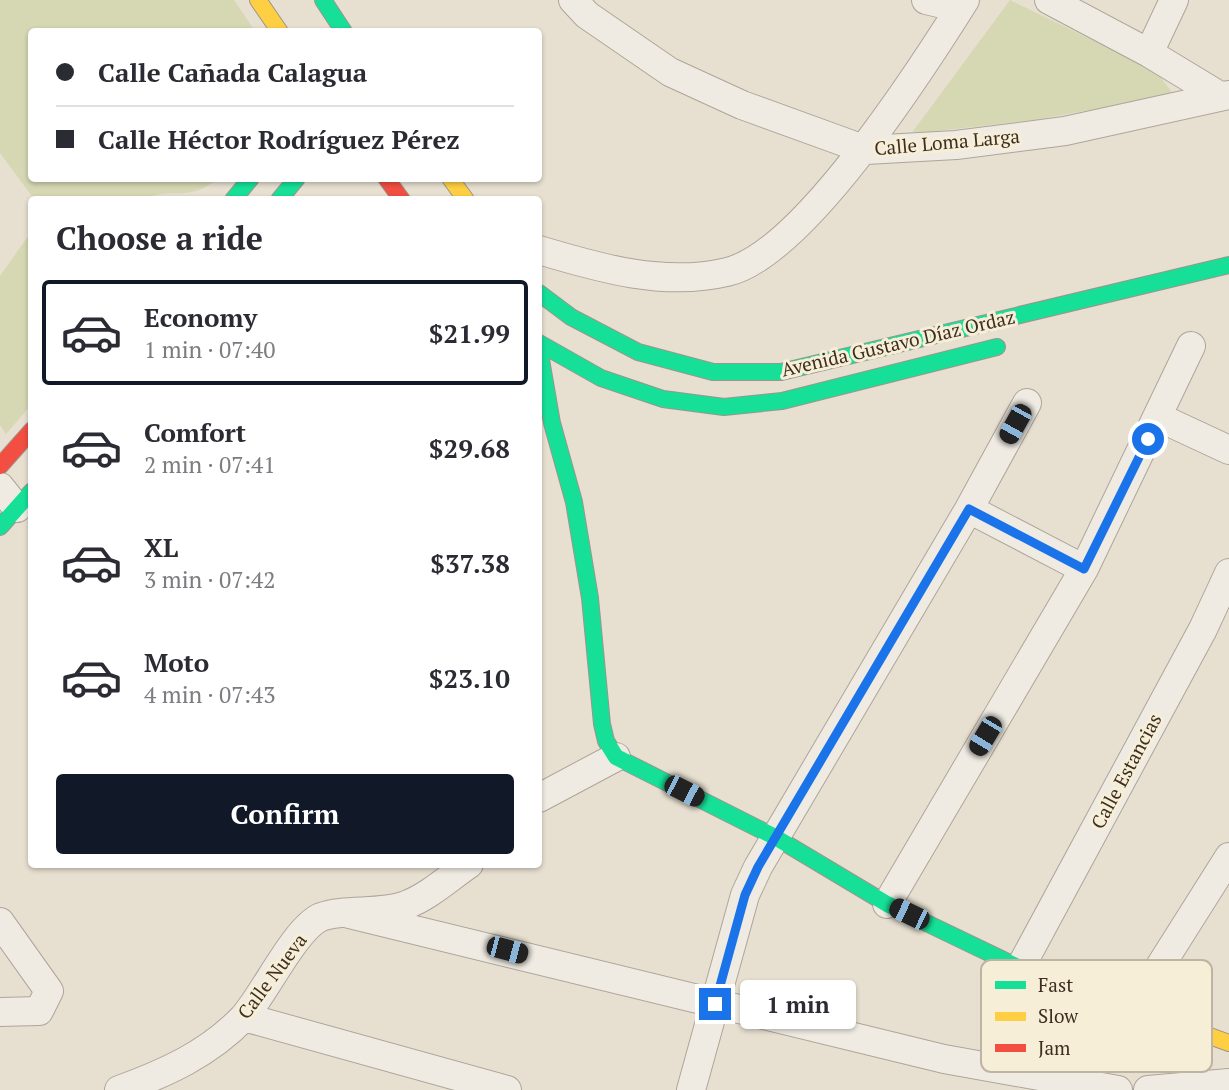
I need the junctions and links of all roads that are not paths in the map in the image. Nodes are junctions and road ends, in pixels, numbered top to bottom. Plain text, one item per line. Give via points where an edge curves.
1 (258, 0) edge
2 (323, 0) edge
3 (573, 0) edge
4 (926, 0) edge
5 (1049, 0) edge
6 (1174, 0) edge
7 (962, 4) edge
8 (276, 28) edge
9 (341, 28) edge
10 (1149, 53) junction
11 (1225, 96) edge
12 (866, 149) junction
13 (248, 182) edge
14 (294, 182) edge
15 (236, 196) edge
16 (282, 196) edge
17 (542, 251) edge
18 (1229, 265) edge
19 (542, 295) edge
20 (1007, 345) dead end
21 (1191, 346) dead end
22 (542, 347) edge
23 (542, 364) edge
24 (1027, 403) dead end
25 (1158, 417) junction
26 (28, 434) edge
27 (1229, 450) edge
28 (0, 466) edge
29 (969, 509) junction
30 (1084, 569) junction
31 (1229, 573) edge
32 (1216, 626) edge
33 (616, 757) junction
34 (542, 796) edge
35 (775, 837) junction
36 (1229, 857) edge
37 (463, 868) edge
38 (887, 904) junction
39 (349, 914) junction
40 (0, 922) edge
41 (1003, 960) edge
42 (1025, 960) edge
43 (1164, 960) edge
44 (715, 1004) junction
45 (0, 1012) edge
46 (244, 1017) junction
47 (1212, 1037) edge
48 (1229, 1043) edge
49 (981, 1066) edge
50 (1017, 1072) edge
51 (1229, 1083) edge
52 (120, 1090) edge
53 (507, 1090) edge
54 (691, 1090) edge
55 (1118, 1090) edge
56 (1148, 1090) edge

1 - 8 street
2 - 9 street
3 - 12 street, Calle Loma Larga via 587,15 670,72 742,105
4 - 7 street
5 - 10 street
6 - 10 street
7 - 12 street
10 - 11 street
11 - 12 street, Calle Loma Larga via 1065,131 956,145
12 - 17 street via 777,246 730,272 681,279 598,267
13 - 15 street
14 - 16 street
18 - 19 street, Avenida Gustavo Díaz Ordaz via 781,372 713,372 638,352 571,317
20 - 22 street, Avenida Gustavo Díaz Ordaz via 782,401 724,407 663,398 613,382
21 - 25 street
23 - 33 street via 579,529 602,724
24 - 29 street
25 - 27 street
25 - 30 street
26 - 28 street
29 - 30 street
29 - 35 street
30 - 38 street
31 - 32 street, Calle Estancias
32 - 42 street, Calle Estancias
33 - 34 street
33 - 35 street
35 - 38 street
35 - 44 street via 745,895
36 - 43 street
37 - 39 street, Calle Nueva via 406,905
38 - 41 street
39 - 44 street
39 - 46 street, Calle Nueva via 322,917 310,926
40 - 45 street via 49,991 39,1011
44 - 49 street
44 - 54 street
46 - 52 street, Calle Nueva via 202,1053
46 - 53 street
47 - 48 street
50 - 55 street
51 - 56 street

